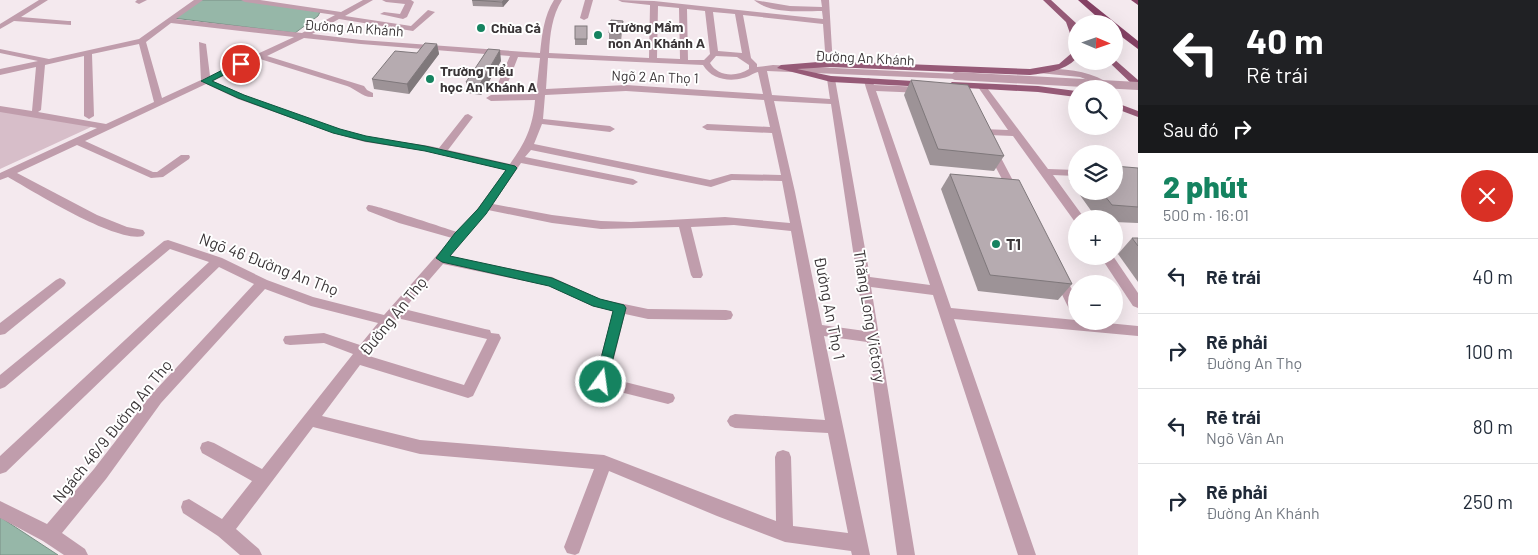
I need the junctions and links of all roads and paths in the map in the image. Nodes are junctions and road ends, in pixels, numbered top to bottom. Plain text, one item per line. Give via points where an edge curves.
1 (44, 0) edge
2 (199, 0) edge
3 (246, 0) edge
4 (369, 0) edge
5 (386, 0) edge
6 (558, 0) edge
7 (589, 0) edge
8 (622, 0) edge
9 (758, 0) edge
10 (825, 0) edge
11 (1047, 0) edge
12 (1082, 0) edge
13 (1135, 0) edge
14 (1138, 2) edge
15 (654, 3) junction
16 (683, 7) junction
17 (709, 10) junction
18 (826, 10) junction
19 (431, 12) dead end
20 (740, 13) junction
21 (384, 14) dead end
22 (339, 15) junction
23 (1100, 15) edge
24 (584, 18) dead end
25 (13, 19) junction
26 (1068, 19) edge
27 (169, 20) junction
28 (827, 22) junction
29 (68, 23) dead end
30 (0, 27) edge
31 (1123, 34) edge
32 (302, 36) junction
33 (142, 41) junction
34 (202, 44) dead end
35 (1138, 46) edge
36 (0, 51) edge
37 (88, 53) junction
38 (515, 54) junction
39 (543, 54) junction
40 (714, 54) junction
41 (259, 56) junction
42 (653, 60) junction
43 (54, 61) junction
44 (684, 62) junction
45 (706, 63) junction
46 (1068, 63) edge
47 (41, 64) junction
48 (830, 64) junction
49 (761, 66) junction
50 (1122, 70) edge
51 (1042, 71) junction
52 (0, 72) edge
53 (831, 78) junction
54 (1096, 80) edge
55 (206, 81) junction
56 (869, 84) junction
57 (1138, 85) edge
58 (500, 90) dead end
59 (985, 90) junction
60 (1060, 91) joint
61 (1068, 92) edge
62 (541, 94) junction
63 (370, 96) dead end
64 (768, 97) junction
65 (491, 98) dead end
66 (835, 102) junction
67 (159, 103) junction
68 (22, 108) dead end
69 (1123, 108) edge
70 (36, 110) junction
71 (2, 111) edge
72 (1138, 114) edge
73 (89, 116) junction
74 (468, 117) dead end
75 (122, 120) junction
76 (538, 121) junction
77 (109, 127) junction
78 (707, 127) dead end
79 (610, 129) dead end
80 (776, 130) junction
81 (1015, 133) junction
82 (77, 141) junction
83 (528, 146) junction
84 (441, 152) junction
85 (185, 158) dead end
86 (515, 164) junction
87 (1046, 172) junction
88 (1068, 173) edge
89 (4, 175) edge
90 (787, 178) junction
91 (633, 182) dead end
92 (1020, 203) edge
93 (486, 206) junction
94 (372, 208) dead end
95 (1073, 210) edge
96 (684, 223) junction
97 (797, 227) junction
98 (139, 233) dead end
99 (459, 236) junction
100 (442, 258) junction
101 (218, 261) junction
102 (1053, 264) edge
103 (1112, 265) edge
104 (698, 275) dead end
105 (864, 281) junction
106 (60, 283) dead end
107 (263, 283) junction
108 (939, 291) junction
109 (1068, 293) edge
110 (1138, 303) edge
111 (620, 308) junction
112 (947, 313) junction
113 (726, 316) dead end
114 (391, 317) junction
115 (1068, 323) edge
116 (1123, 329) edge
117 (0, 330) edge
118 (817, 330) junction
119 (1138, 331) edge
120 (873, 337) junction
121 (290, 340) dead end
122 (361, 356) junction
123 (1, 381) edge
124 (668, 398) dead end
125 (310, 420) junction
126 (735, 421) dead end
127 (834, 428) junction
128 (208, 448) dead end
129 (783, 457) dead end
130 (604, 462) junction
131 (0, 467) edge
132 (264, 479) junction
133 (190, 507) dead end
134 (0, 509) edge
135 (224, 530) junction
136 (785, 533) junction
137 (49, 535) junction
138 (573, 547) dead end
139 (859, 549) edge
140 (79, 555) edge
141 (253, 555) edge
142 (906, 555) edge
143 (1027, 555) edge

1 - 25 street
2 - 27 street
3 - 22 street
4 - 22 street
5 - 21 street via 410,2 403,17
6 - 39 street, Đường An Thọ via 547,28
7 - 24 street
8 - 15 street
9 - 18 street via 766,4
10 - 18 street
11 - 26 main road
12 - 23 highway
13 - 14 highway
15 - 16 street
15 - 42 street
16 - 17 street
16 - 44 street
17 - 20 street
17 - 40 street
18 - 28 street
19 - 22 street via 413,29
20 - 28 street
20 - 49 street, Đường An Thọ 1
22 - 32 street
25 - 29 street
25 - 30 street
27 - 32 street
27 - 33 street
28 - 48 street
31 - 35 highway
32 - 38 street, Đường An Khánh
32 - 41 street, Đường An Khánh
33 - 37 street
33 - 67 street
34 - 55 street
36 - 43 street
37 - 43 street
37 - 73 street
38 - 39 street, Đường An Khánh
38 - 58 street
39 - 42 street, Đường An Khánh
39 - 62 street, Đường An Thọ
40 - 45 street
40 - 49 street via 732,54
41 - 55 street, Đường An Khánh
41 - 63 street via 362,88
42 - 44 street, Đường An Khánh
43 - 47 street
44 - 45 street, Đường An Khánh
45 - 49 street via 709,70 740,77
46 - 51 main road
47 - 52 street
47 - 70 street
48 - 49 main road
48 - 51 main road
49 - 53 main road
49 - 57 street, Đường An Khánh, bridge
49 - 64 street, Đường An Thọ 1
50 - 57 main road
51 - 54 street via 1078,74
53 - 56 main road
53 - 66 street, Thăng Long Victory
55 - 67 street, Đường An Khánh
55 - 84 street via 336,131
56 - 59 main road
56 - 59 street via 943,91
56 - 108 street
59 - 60 main road
59 - 81 street
60 - 61 street
62 - 64 street, Ngõ 2 An Thọ 1 via 626,88
62 - 65 street, Ngõ 2 An Thọ 1
62 - 76 street, Đường An Thọ
64 - 66 street, Ngõ 2 An Thọ 1
64 - 80 street, Đường An Thọ 1
66 - 105 street, Thăng Long Victory
67 - 75 street, Đường An Khánh
68 - 70 street
69 - 72 main road
70 - 73 street
71 - 77 street
73 - 75 street
74 - 84 street
75 - 77 street, Đường An Khánh
76 - 79 street
76 - 83 street, Đường An Thọ
77 - 82 street, Đường An Khánh
78 - 80 street
80 - 90 street, Đường An Thọ 1
81 - 87 street
81 - 92 street via 982,132
82 - 85 street via 151,175 159,175
82 - 89 street, Đường An Khánh
83 - 86 street, Đường An Thọ
83 - 90 street via 711,184 731,177
84 - 86 street
86 - 91 street
86 - 93 street, Đường An Thọ
87 - 88 street
87 - 95 street
89 - 98 street via 107,224
90 - 97 street, Đường An Thọ 1
93 - 96 street via 541,217 617,226
93 - 99 street, Đường An Thọ
94 - 99 street
96 - 97 street via 726,221
96 - 104 street
97 - 118 street, Đường An Thọ 1
99 - 100 street, Đường An Thọ
100 - 111 street via 552,282 598,303
100 - 114 street, Đường An Thọ
101 - 107 street, Ngõ 46 Đường An Thọ
101 - 123 street, Ngõ 46 Đường An Thọ via 168,244
101 - 131 street
102 - 109 street
103 - 110 street
105 - 108 street
105 - 120 street, Thăng Long Victory
106 - 117 street
107 - 114 street, Ngõ 46 Đường An Thọ via 311,301
107 - 137 street, Ngách 46/9 Đường An Thọ via 156,399
108 - 112 street
111 - 113 street via 648,314
111 - 124 street via 601,382
112 - 115 street
112 - 143 street
114 - 122 street, Đường An Thọ
114 - 122 street, Ngõ 46 Đường An Thọ via 489,336 468,392
116 - 119 street
118 - 120 street
118 - 127 street, Đường An Thọ 1
120 - 142 street, Thăng Long Victory
121 - 122 street via 324,338
122 - 125 street, Đường An Thọ
125 - 130 street via 420,447
125 - 132 street, Đường An Thọ
126 - 127 street
127 - 139 street, Đường An Thọ 1
128 - 132 street
129 - 136 street
130 - 136 street
130 - 138 street
132 - 135 street, Đường An Thọ
133 - 135 street
134 - 137 street
135 - 141 street
136 - 139 street
137 - 140 street

